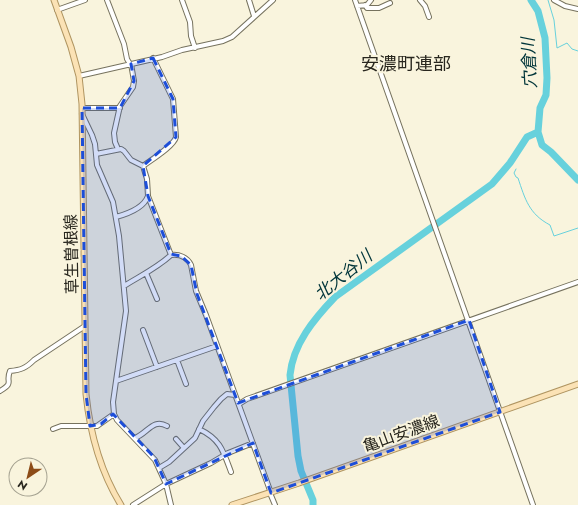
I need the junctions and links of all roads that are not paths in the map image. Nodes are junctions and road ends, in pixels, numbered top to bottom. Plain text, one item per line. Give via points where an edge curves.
1 (54, 0) edge
2 (86, 0) edge
3 (107, 0) edge
4 (182, 0) edge
5 (249, 0) edge
6 (273, 0) edge
7 (355, 0) edge
8 (371, 0) edge
9 (420, 0) edge
10 (554, 0) edge
11 (390, 3) dead end
12 (365, 5) junction
13 (357, 6) junction
14 (578, 9) edge
15 (57, 10) junction
16 (254, 16) junction
17 (429, 17) dead end
18 (195, 48) junction
19 (153, 58) junction
20 (130, 64) junction
21 (79, 76) junction
22 (120, 108) junction
23 (82, 111) junction
24 (118, 149) junction
25 (96, 154) junction
26 (142, 166) junction
27 (148, 196) junction
28 (116, 217) junction
29 (171, 255) junction
30 (146, 274) junction
31 (578, 282) edge
32 (124, 286) junction
33 (157, 299) dead end
34 (468, 320) junction
35 (85, 326) junction
36 (143, 330) dead end
37 (218, 346) junction
38 (177, 360) junction
39 (157, 367) junction
40 (116, 381) junction
41 (186, 384) dead end
42 (578, 384) edge
43 (0, 391) edge
44 (235, 395) junction
45 (239, 404) junction
46 (500, 412) junction
47 (114, 414) junction
48 (90, 426) junction
49 (167, 426) dead end
50 (53, 429) dead end
51 (199, 429) junction
52 (135, 438) junction
53 (176, 439) dead end
54 (253, 443) junction
55 (184, 448) junction
56 (225, 454) junction
57 (159, 468) junction
58 (231, 472) dead end
59 (166, 484) junction
60 (271, 493) junction
61 (121, 505) edge
62 (133, 505) edge
63 (171, 505) edge
64 (232, 505) edge
65 (275, 505) edge
66 (534, 505) edge

1 - 15 main road, 草生曽根線
2 - 15 street
3 - 20 street
4 - 18 street
5 - 16 street
6 - 16 street
7 - 13 street
8 - 12 street
9 - 17 street
10 - 14 street
11 - 12 street via 379,8 367,8
12 - 13 street
13 - 34 street
15 - 21 main road, 草生曽根線
16 - 18 street via 232,37
18 - 19 street
19 - 20 street
19 - 26 street via 173,99 176,137 168,147
20 - 21 street
20 - 22 street via 133,88
21 - 23 main road, 草生曽根線
22 - 23 street
22 - 24 street via 114,133
23 - 25 street via 92,135
23 - 35 main road, 草生曽根線
24 - 25 street
24 - 26 street via 123,150 131,160
25 - 28 street via 97,165 113,202
26 - 27 street via 147,179
27 - 28 street via 144,204
27 - 29 street
28 - 32 street
29 - 30 street
29 - 37 street via 186,258 191,264 197,294
30 - 32 street
30 - 33 street
31 - 34 street
32 - 40 street via 126,320
34 - 45 street
34 - 46 street
35 - 43 street via 27,367 10,371 10,383
35 - 48 main road, 草生曽根線 via 86,394
36 - 39 street
37 - 38 street
37 - 44 street
38 - 39 street
38 - 41 street
39 - 40 street
40 - 47 street
42 - 46 main road, 亀山安濃線
44 - 45 street
44 - 51 street via 228,394 221,398
45 - 54 street
46 - 60 main road, 亀山安濃線
46 - 66 street
47 - 48 street via 97,426
47 - 52 street
48 - 50 street via 61,426
48 - 61 main road, 草生曽根線 via 104,473
49 - 52 street via 156,424
51 - 55 street via 195,438
51 - 56 street via 215,438
52 - 57 street via 151,454
53 - 55 street
54 - 56 street
54 - 60 street
55 - 57 street
56 - 58 street
56 - 59 street
57 - 59 street
59 - 62 street
59 - 63 street
60 - 64 main road, 亀山安濃線
60 - 65 street

